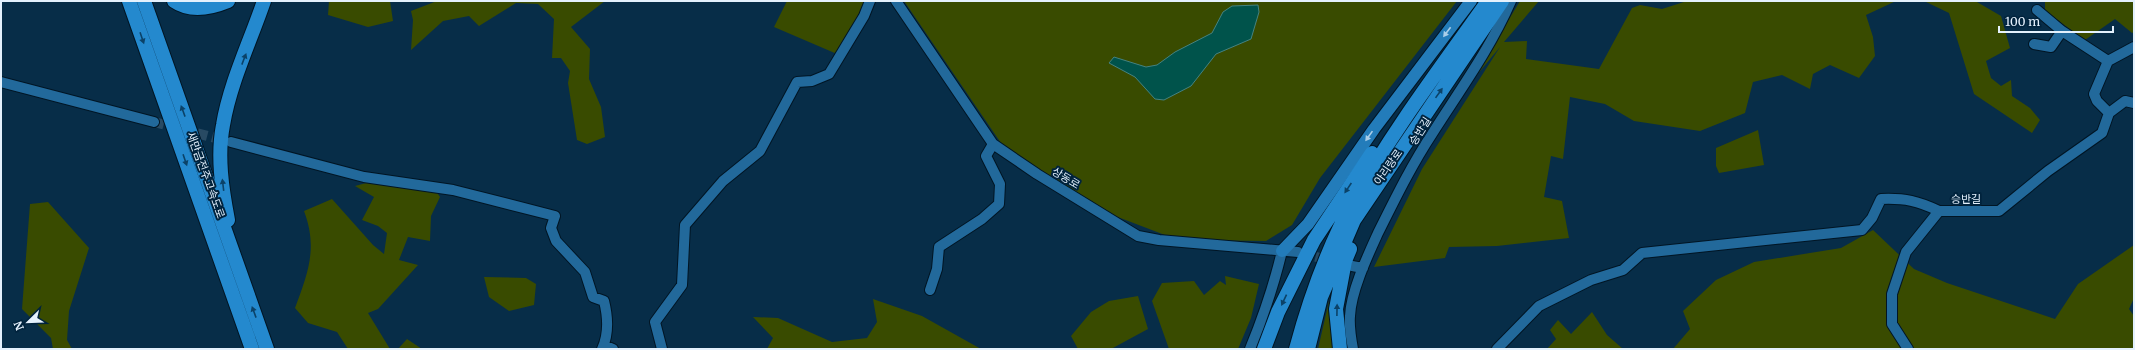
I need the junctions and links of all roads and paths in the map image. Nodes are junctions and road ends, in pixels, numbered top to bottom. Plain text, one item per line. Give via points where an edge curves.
1 (125, 1) edge
2 (144, 1) edge
3 (174, 1) edge
4 (228, 1) edge
5 (264, 1) edge
6 (870, 1) edge
7 (896, 1) edge
8 (1470, 1) edge
9 (1488, 1) edge
10 (1502, 1) edge
11 (1511, 1) edge
12 (131, 7) edge
13 (2037, 10) dead end
14 (2062, 31) junction
15 (2034, 44) dead end
16 (2134, 47) edge
17 (2108, 61) junction
18 (1, 82) edge
19 (2134, 103) edge
20 (2109, 113) junction
21 (1408, 114) junction
22 (154, 122) tunnel mouth
23 (231, 142) tunnel mouth
24 (993, 144) junction
25 (1364, 203) junction
26 (1939, 211) junction
27 (1282, 251) junction
28 (233, 252) junction
29 (1298, 252) tunnel mouth
30 (1352, 266) dead end
31 (1363, 268) junction
32 (930, 290) dead end
33 (606, 348) edge
34 (252, 349) edge
35 (267, 349) edge
36 (662, 349) edge
37 (1250, 349) edge
38 (1264, 349) edge
39 (1296, 349) edge
40 (1308, 349) edge
41 (1340, 349) edge
42 (1353, 349) edge
43 (1497, 349) edge
44 (1908, 349) edge

1 - 12 highway, 새만금전주고속도로
28 -> 2 highway, 새만금전주고속도로
3 - 4 highway via 192,7 206,8
28 -> 5 highway via 222,181 222,127 227,105
6 - 36 street via 864,16 829,74 812,81 796,82 760,151 723,181 685,225 682,285 655,322
7 - 24 street, 상동로
8 -> 27 main road via 1374,129 1308,224
9 - 21 highway, 아리랑로
25 -> 10 highway, 아리랑로
11 - 31 street, 승반길 via 1476,66 1402,184
12 -> 34 highway, 새만금전주고속도로
13 - 14 street
14 - 15 street via 2051,47
14 - 17 street
16 - 17 street
17 - 20 street via 2094,94
18 - 22 street
19 - 20 street via 2125,102
20 - 26 street, 승반길 via 2102,133 1999,211
21 -> 38 highway via 1382,139 1314,240 1278,312
21 - 39 highway, 아리랑로 via 1354,200 1328,253 1307,308
23 - 33 street via 364,177 453,190 555,216 551,228 556,241 585,272 593,297 604,301 607,319
24 - 27 street, 상동로 via 1138,236
24 - 32 street via 986,156 1000,184 999,204 982,219 938,247 937,269
25 - 40 highway, 아리랑로 via 1354,220 1321,297
41 -> 25 highway via 1336,309 1345,261
26 - 43 street via 1905,198 1881,199 1872,218 1862,230 1642,253 1623,270 1591,280 1539,306
26 - 44 street, 승반길 via 1906,252 1892,294 1892,324
27 - 29 street, 상동로
27 - 37 street via 1261,322
35 -> 28 highway, 새만금전주고속도로
30 - 31 street
31 - 42 street, 승반길 via 1350,315

